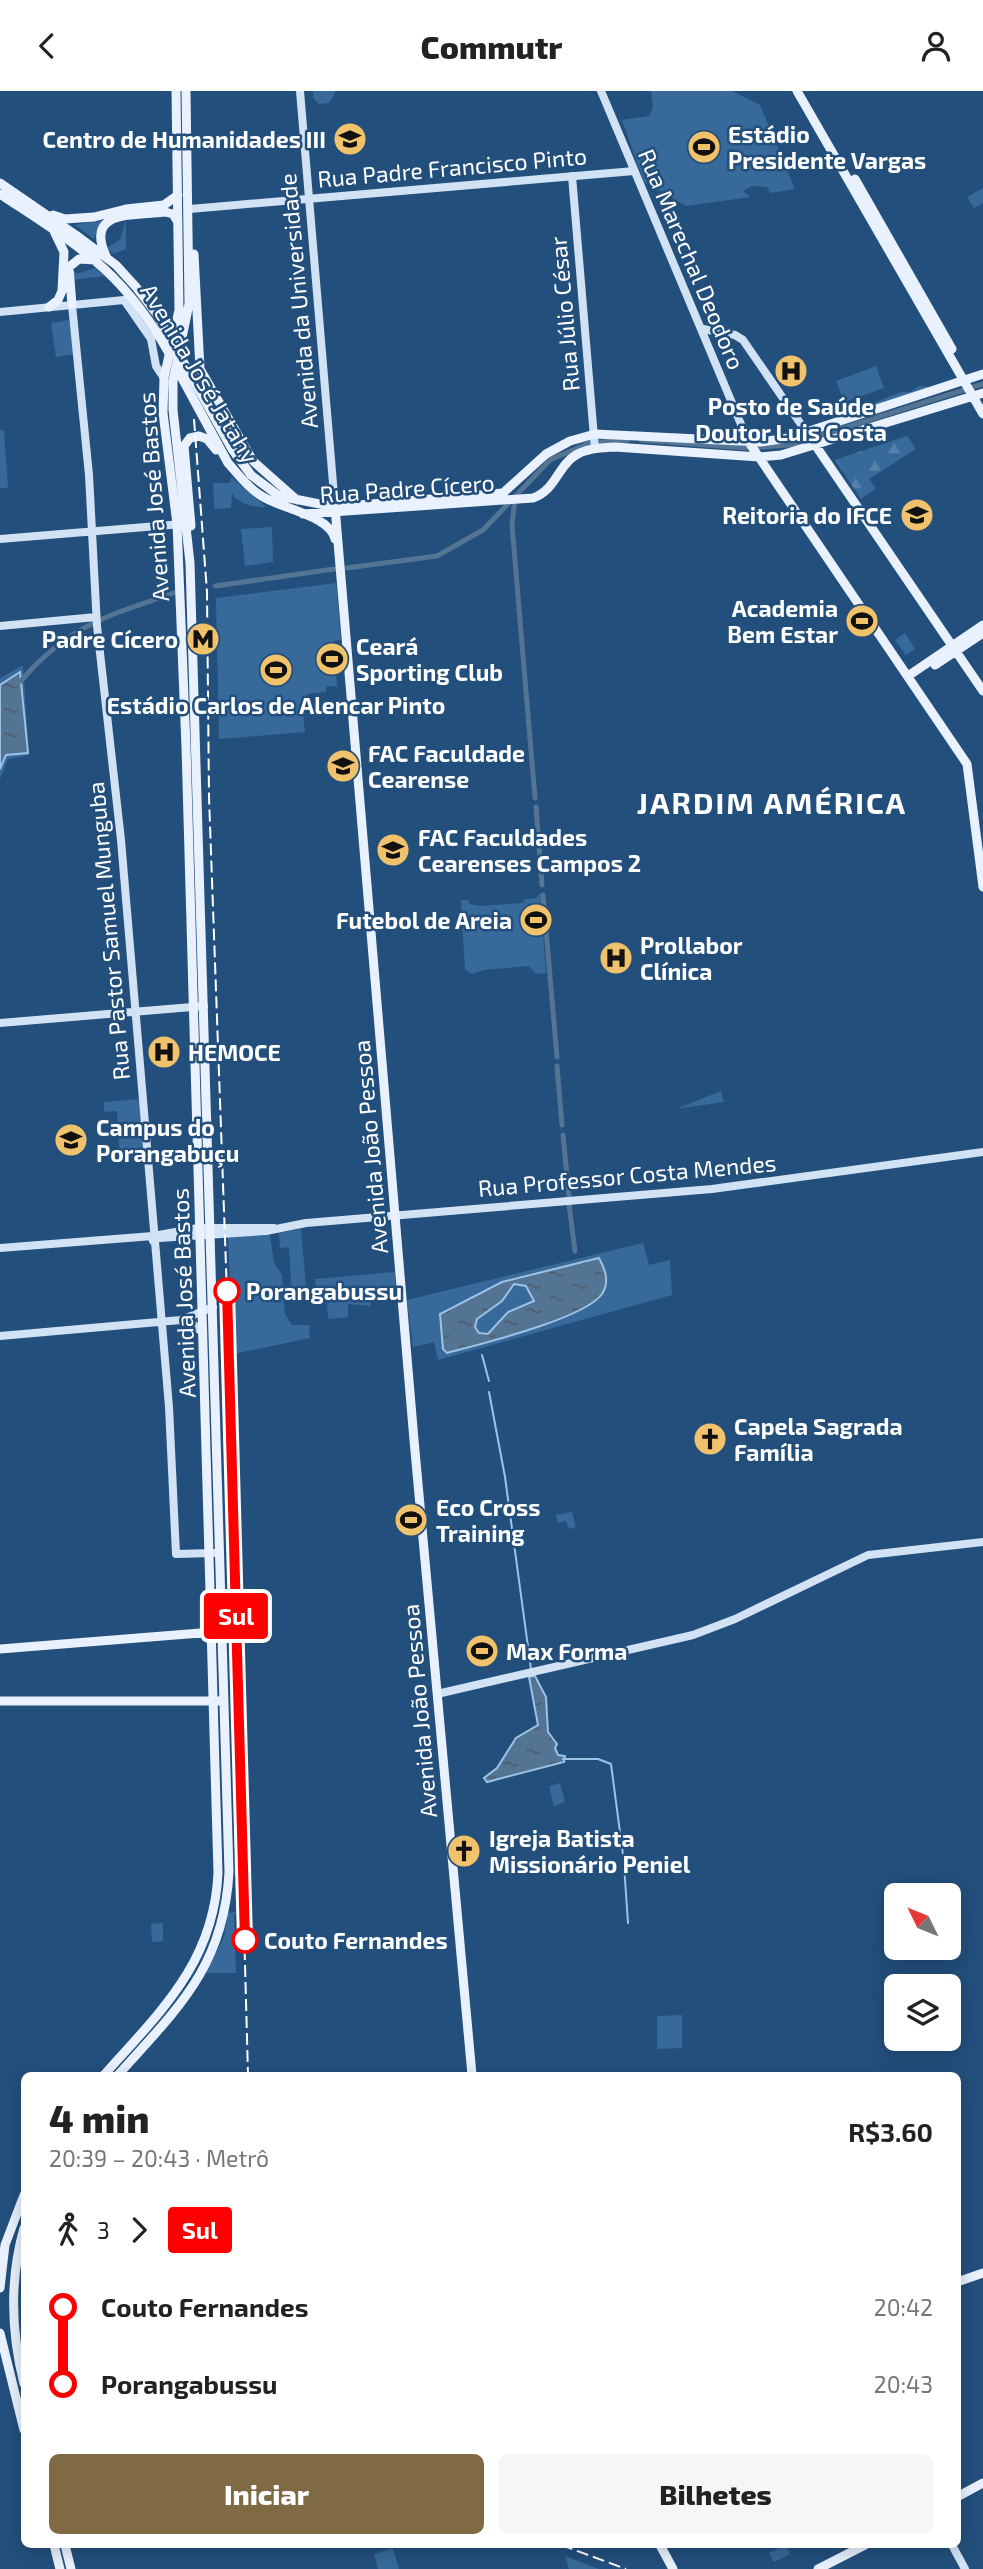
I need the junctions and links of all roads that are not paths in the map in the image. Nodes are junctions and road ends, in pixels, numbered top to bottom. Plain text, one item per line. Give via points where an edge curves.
1 (176, 91) edge
2 (186, 91) edge
3 (300, 91) edge
4 (601, 91) edge
5 (797, 91) edge
6 (804, 91) edge
7 (634, 171) junction
8 (572, 176) junction
9 (0, 183) edge
10 (0, 194) edge
11 (178, 195) junction
12 (309, 199) junction
13 (39, 208) junction
14 (189, 211) junction
15 (178, 223) junction
16 (54, 230) junction
17 (102, 259) junction
18 (112, 268) junction
19 (911, 282) junction
20 (72, 305) junction
21 (48, 307) junction
22 (0, 312) edge
23 (703, 329) junction
24 (722, 335) junction
25 (708, 345) junction
26 (983, 374) edge
27 (169, 379) junction
28 (974, 389) edge
29 (983, 414) edge
30 (811, 439) junction
31 (595, 441) junction
32 (753, 449) junction
33 (228, 463) junction
34 (276, 500) junction
35 (299, 501) junction
36 (335, 511) junction
37 (303, 514) junction
38 (185, 524) junction
39 (90, 531) junction
40 (0, 539) edge
41 (338, 547) junction
42 (96, 620) junction
43 (983, 625) edge
44 (0, 626) edge
45 (983, 633) edge
46 (955, 649) junction
47 (909, 677) junction
48 (983, 691) edge
49 (983, 887) edge
50 (204, 1006) junction
51 (192, 1007) junction
52 (133, 1011) junction
53 (0, 1023) edge
54 (983, 1152) edge
55 (395, 1215) junction
56 (205, 1219) junction
57 (153, 1239) junction
58 (206, 1244) junction
59 (0, 1248) edge
60 (213, 1307) junction
61 (202, 1312) junction
62 (181, 1320) junction
63 (161, 1322) junction
64 (203, 1333) junction
65 (0, 1336) edge
66 (983, 1542) edge
67 (210, 1552) junction
68 (221, 1561) junction
69 (213, 1632) junction
70 (0, 1649) edge
71 (437, 1694) junction
72 (0, 1701) edge
73 (220, 1701) junction
74 (217, 1795) junction
75 (227, 1795) junction
76 (130, 2045) junction
77 (127, 2065) junction
78 (107, 2072) edge
79 (121, 2072) edge
80 (472, 2072) edge
81 (21, 2203) edge
82 (21, 2238) edge
83 (983, 2273) edge
84 (961, 2281) edge
85 (0, 2288) edge
86 (0, 2333) edge
87 (21, 2364) edge
88 (21, 2418) edge
89 (983, 2483) edge
90 (961, 2495) edge
91 (55, 2548) edge
92 (66, 2548) edge
93 (661, 2548) edge
94 (859, 2548) edge
95 (954, 2548) edge
96 (669, 2566) edge
97 (60, 2569) edge
98 (71, 2569) edge
99 (818, 2569) edge
100 (965, 2569) edge

1 - 11 main road
2 - 14 main road
3 - 12 street, Avenida da Universidade
4 - 7 street, Rua Marechal Deodoro
5 - 19 main road
6 - 19 main road
7 - 8 street, Rua Padre Francisco Pinto
7 - 23 street, Rua Marechal Deodoro
8 - 12 street, Rua Padre Francisco Pinto
8 - 31 street, Rua Júlio César
9 - 13 main road, Avenida José Jatahy
10 - 16 main road, Avenida José Jatahy
11 - 13 main road via 164,205 94,217 60,218
11 - 15 main road
12 - 14 street, Rua Padre Francisco Pinto
12 - 36 street, Avenida da Universidade
13 - 17 main road, Avenida José Jatahy
14 - 27 main road via 188,313
14 - 35 main road via 200,369 253,461
15 - 17 main road via 173,214 165,212 110,219 99,235
15 - 27 main road via 179,310
16 - 17 main road, Avenida José Jatahy
16 - 21 main road via 64,252 62,291
17 - 18 main road, Avenida José Jatahy
17 - 20 main road via 79,259 69,267
18 - 33 main road, Avenida José Jatahy via 148,317
18 - 34 main road, Avenida José Jatahy via 156,313 239,459
19 - 28 main road
20 - 21 street
20 - 27 street via 124,300 151,339 156,366
20 - 39 street, Rua Pastor Samuel Munguba via 85,419
21 - 22 street
23 - 24 street
23 - 25 street, Rua Marechal Deodoro
24 - 25 street
24 - 30 street via 743,340
25 - 32 street, Rua Marechal Deodoro
26 - 28 main road
27 - 38 main road, Avenida José Bastos via 163,413
28 - 29 main road
28 - 30 main road
28 - 30 main road
30 - 32 main road
30 - 32 main road via 788,438
30 - 46 main road
31 - 32 main road
31 - 32 main road via 615,447
31 - 36 main road, Rua Padre Cícero via 570,441 545,454 498,494
31 - 36 main road, Rua Padre Cícero via 572,457 546,491 533,498
32 - 47 main road
33 - 34 main road, Avenida José Jatahy via 250,487
33 - 38 main road via 207,439 190,438 184,454 190,500
34 - 35 main road, Avenida José Jatahy
34 - 37 main road, Avenida José Jatahy
35 - 36 main road, Rua Padre Cícero
36 - 37 main road, Rua Padre Cícero
36 - 41 main road, Avenida João Pessoa
37 - 41 main road via 330,527
38 - 39 street
38 - 50 main road, Avenida José Bastos
38 - 51 main road, Avenida José Bastos
39 - 40 street
39 - 42 street, Rua Pastor Samuel Munguba
41 - 55 main road, Avenida João Pessoa
42 - 44 street
42 - 52 street, Rua Pastor Samuel Munguba via 121,840
43 - 46 main road
45 - 46 main road
46 - 47 main road
46 - 48 main road
47 - 49 main road via 968,767
50 - 51 street
50 - 56 main road, Avenida José Bastos
51 - 52 street
51 - 56 main road, Avenida José Bastos
52 - 53 street
52 - 57 street, Rua Pastor Samuel Munguba
54 - 55 street, Rua Professor Costa Mendes via 756,1184
55 - 57 street, Rua Professor Costa Mendes
55 - 71 main road, Avenida João Pessoa
56 - 58 main road, Avenida José Bastos
57 - 59 street, Rua Professor Costa Mendes
57 - 63 street, Rua Pastor Samuel Munguba
58 - 60 main road, Avenida José Bastos
58 - 61 main road, Avenida José Bastos
60 - 61 street
60 - 68 main road, Avenida José Bastos
61 - 62 street
61 - 64 main road, Avenida José Bastos
62 - 63 street
62 - 64 street
63 - 65 street
63 - 67 street, Rua Pastor Samuel Munguba via 176,1554
64 - 67 main road, Avenida José Bastos
66 - 71 street via 868,1555 693,1635
67 - 68 street
67 - 69 main road, Avenida José Bastos
68 - 73 main road, Avenida José Bastos
69 - 70 main road
69 - 73 main road, Avenida José Bastos
71 - 80 main road, Avenida João Pessoa
72 - 73 main road
73 - 74 main road, Avenida José Bastos
73 - 75 main road, Avenida José Bastos
74 - 75 main road
74 - 76 main road, Avenida José Bastos via 218,1873 204,1943 185,1981
75 - 77 main road, Avenida José Bastos via 229,1872 221,1929 201,1976
76 - 77 main road via 124,2058
76 - 78 main road, Avenida José Bastos
77 - 79 main road, Avenida José Bastos
81 - 85 main road via 5,2245
82 - 87 main road via 12,2305
83 - 84 main road
86 - 88 main road
89 - 90 main road
91 - 97 main road
92 - 98 main road
93 - 96 main road
94 - 99 main road
95 - 100 street

